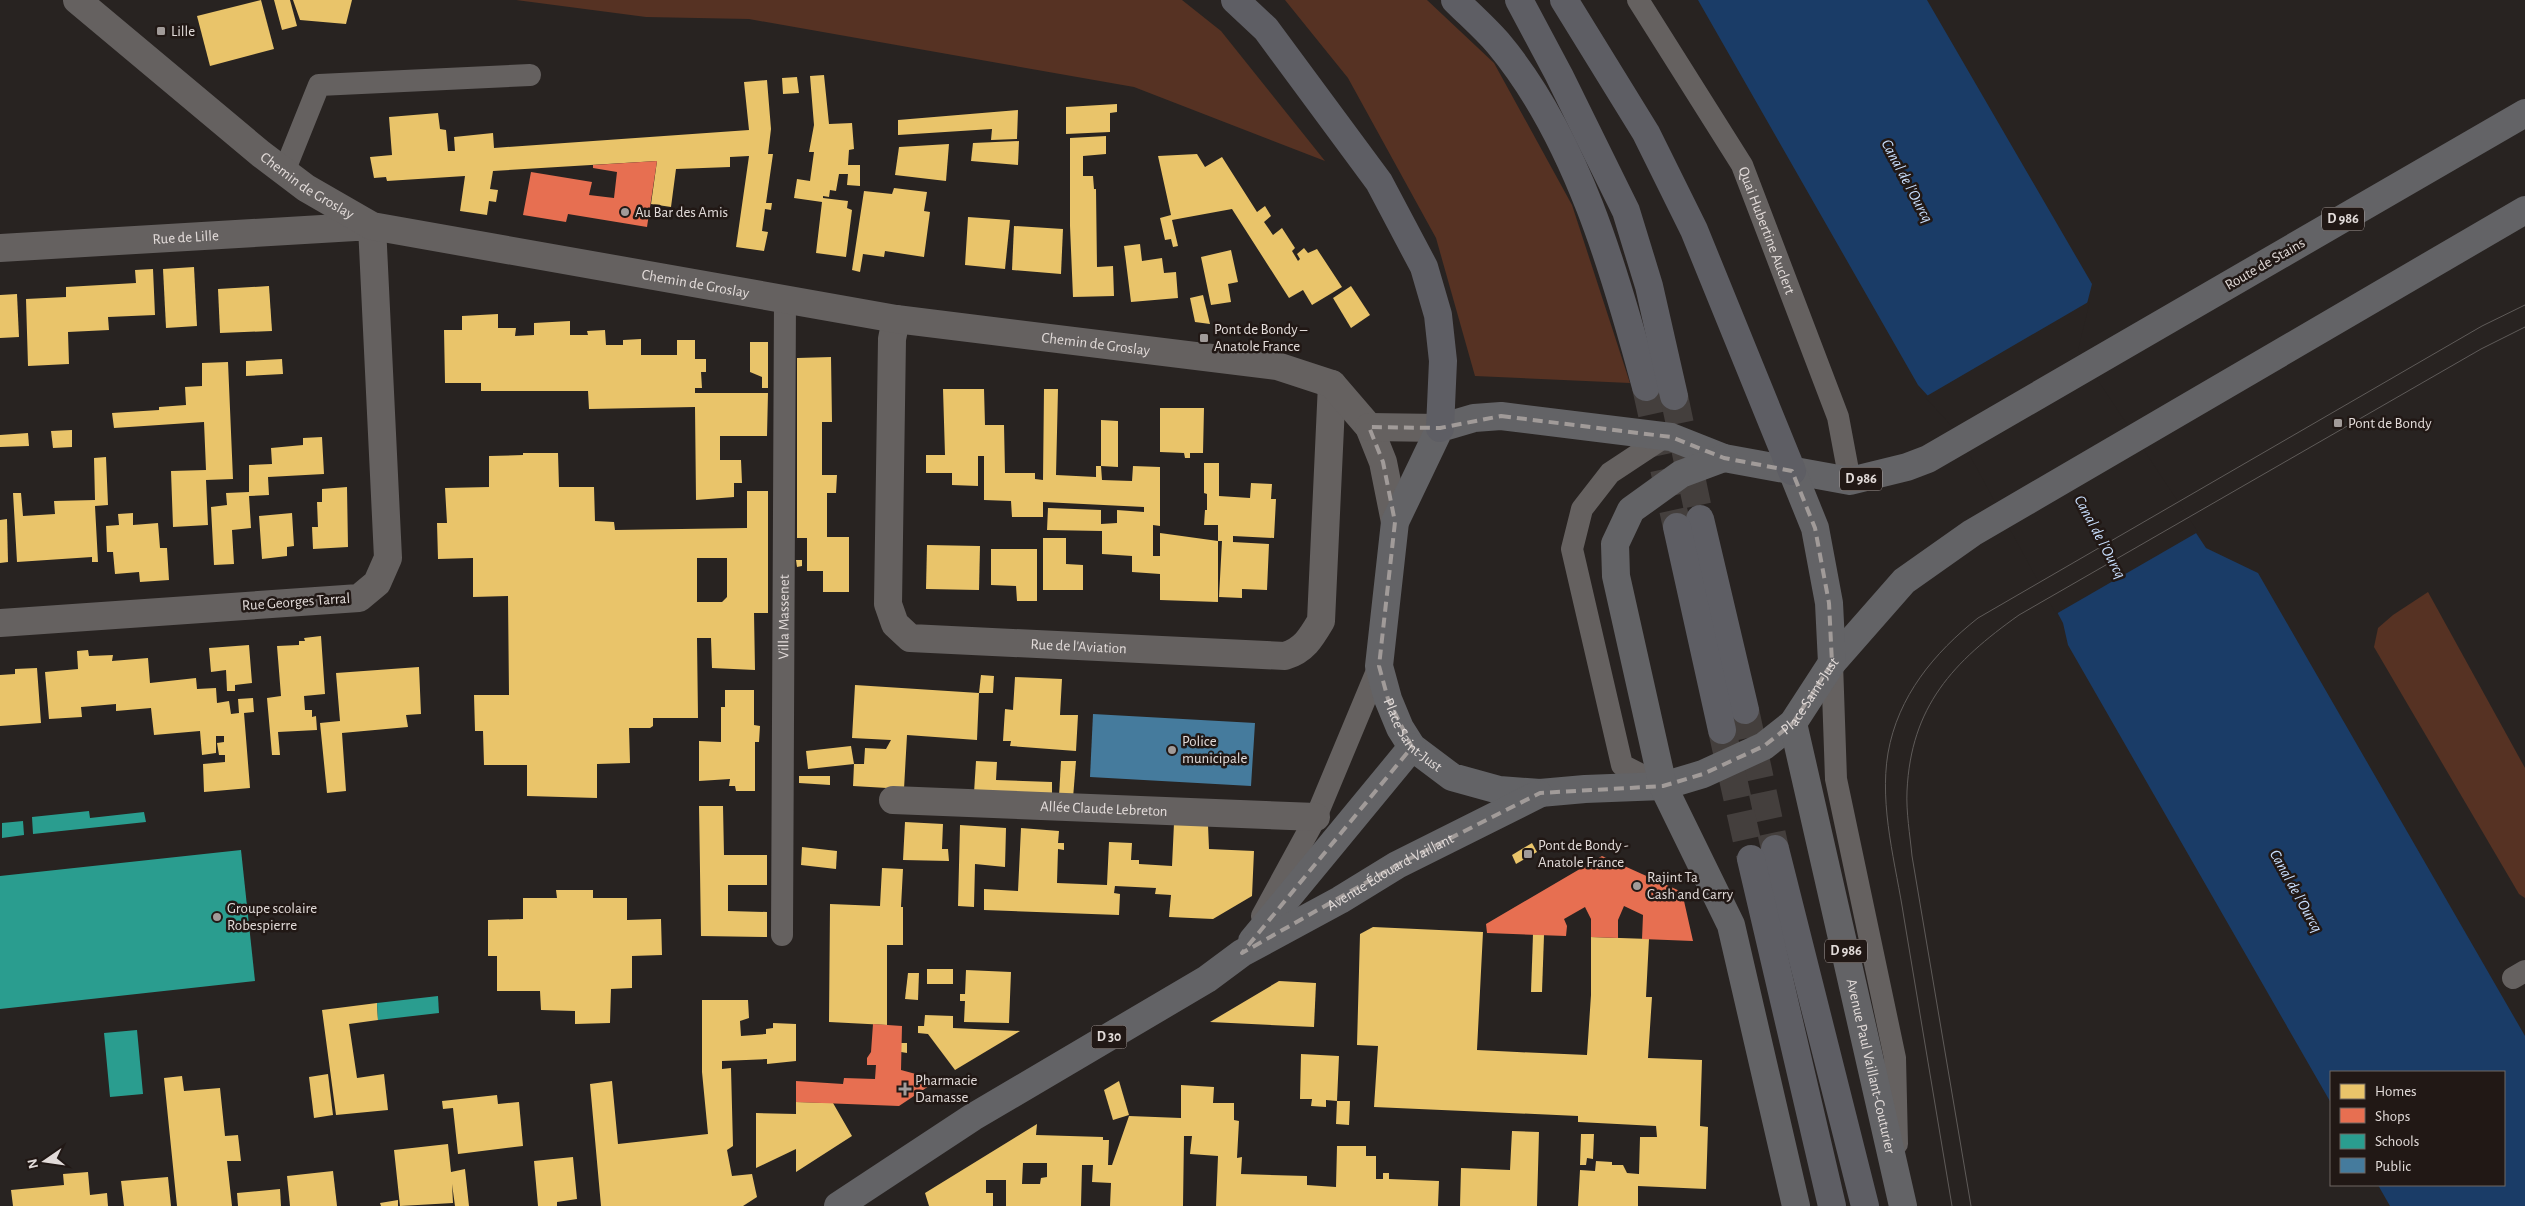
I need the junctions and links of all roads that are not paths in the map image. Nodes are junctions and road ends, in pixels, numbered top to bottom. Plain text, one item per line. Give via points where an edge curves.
1 (77, 0) edge
2 (1236, 0) edge
3 (1455, 0) edge
4 (1519, 0) edge
5 (1564, 0) edge
6 (1638, 0) edge
7 (530, 75) dead end
8 (2525, 113) edge
9 (284, 172) junction
10 (2525, 210) edge
11 (372, 226) junction
12 (0, 248) edge
13 (784, 299) junction
14 (896, 319) junction
15 (1332, 384) junction
16 (1646, 387) tunnel mouth
17 (1674, 396) tunnel mouth
18 (1369, 427) junction
19 (1440, 428) junction
20 (1666, 436) junction
21 (1724, 458) junction
22 (1792, 471) junction
23 (1850, 482) junction
24 (1395, 522) junction
25 (0, 623) edge
26 (1832, 663) junction
27 (1379, 666) junction
28 (1745, 710) tunnel mouth
29 (1793, 723) junction
30 (1722, 730) tunnel mouth
31 (1412, 747) junction
32 (1663, 786) junction
33 (1540, 793) junction
34 (893, 800) dead end
35 (1316, 817) junction
36 (782, 935) dead end
37 (1242, 953) junction
38 (1898, 1180) junction
39 (855, 1201) edge
40 (1796, 1206) edge
41 (1832, 1206) edge
42 (1865, 1206) edge
43 (1903, 1206) edge

1 - 9 street, Chemin de Groslay
2 - 19 highway via 1266,29 1379,182 1424,267 1438,315 1443,361
3 - 16 highway via 1498,43 1545,111 1584,194 1620,290
4 - 17 highway via 1560,75 1626,211 1649,286
5 - 22 highway via 1646,133 1694,230
6 - 23 lane, Quai Hubertine Auclert via 1742,165 1838,416
7 - 9 lane via 320,85
8 - 23 main road, Route de Stains / D 986 via 1928,459
9 - 11 street, Chemin de Groslay
10 - 26 main road via 1972,533 1904,581
11 - 12 street, Rue de Lille
11 - 13 street, Chemin de Groslay
11 - 25 street, Rue Georges Tarral via 388,558 377,583 359,598
13 - 14 street, Chemin de Groslay
13 - 36 lane, Villa Massenet
14 - 15 street, Chemin de Groslay via 1277,366
14 - 15 street, Rue de l'Aviation via 892,339 888,604 895,624 910,638 1285,656 1298,652 1308,643 1321,621
15 - 18 street
18 - 19 street
18 - 24 street via 1382,462
19 - 20 main road via 1474,418 1501,416
19 - 24 main road, Place Saint-Just
20 - 21 main road
20 - 32 lane via 1610,473 1582,509 1572,549 1622,765
21 - 22 main road
21 - 32 main road via 1681,474 1631,510 1616,544 1616,576
22 - 23 main road, D 986
22 - 26 main road, Place Saint-Just via 1815,528 1829,602
24 - 27 main road, Place Saint-Just
26 - 29 main road, Place Saint-Just
26 - 38 lane via 1836,778 1895,1058
27 - 31 main road, Place Saint-Just via 1388,699
27 - 35 lane
28 - 30 highway via 1689,523
29 - 32 main road, Place Saint-Just via 1764,746 1703,774
29 - 38 main road, Avenue Paul Vaillant-Couturier / D 986
31 - 33 main road, Place Saint-Just via 1452,777 1499,790
31 - 37 main road, Avenue Édouard Vaillant / D 30
32 - 33 main road, Place Saint-Just
32 - 40 main road via 1731,925
33 - 37 main road, Avenue Édouard Vaillant / D 30 via 1396,865 1340,900
34 - 35 street, Allée Claude Lebreton
35 - 37 lane
37 - 39 main road, Avenue Édouard Vaillant / D 30 via 1207,979 973,1117
38 - 43 main road, Avenue Paul Vaillant-Couturier / D 986
41 - 42 highway via 1763,854

